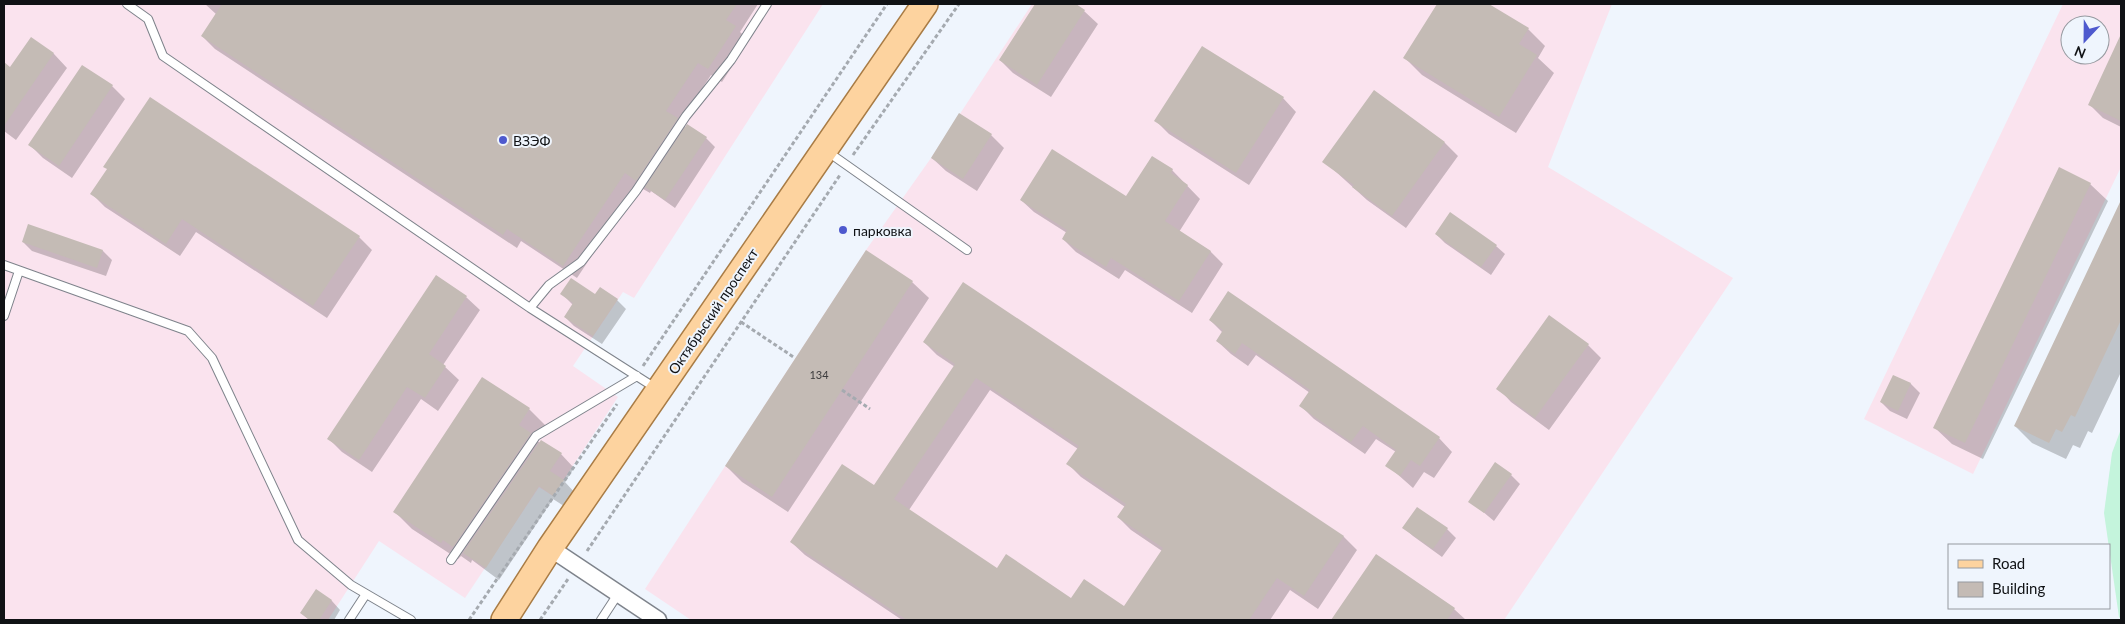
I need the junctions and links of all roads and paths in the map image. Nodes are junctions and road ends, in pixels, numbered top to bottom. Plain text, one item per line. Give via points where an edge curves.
1 (127, 4) edge
2 (142, 4) edge
3 (767, 4) edge
4 (887, 4) edge
5 (925, 4) edge
6 (958, 4) edge
7 (137, 12) junction
8 (824, 149) junction
9 (846, 165) junction
10 (966, 250) dead end
11 (4, 265) edge
12 (19, 271) junction
13 (530, 308) junction
14 (4, 316) edge
15 (742, 322) junction
16 (796, 358) dead end
17 (637, 376) junction
18 (658, 390) junction
19 (842, 390) dead end
20 (870, 409) dead end
21 (550, 548) junction
22 (452, 560) dead end
23 (576, 566) junction
24 (366, 594) junction
25 (618, 594) junction
26 (349, 620) edge
27 (411, 620) edge
28 (470, 620) edge
29 (504, 620) edge
30 (540, 620) edge
31 (601, 620) edge
32 (658, 620) edge

1 - 7 lane
2 - 7 lane
3 - 13 lane via 636,192 581,262 548,285
4 - 17 path
5 - 8 main road, Октябрьский проспект
6 - 9 path
7 - 13 lane via 148,20 163,56
8 - 9 lane
8 - 18 main road, Октябрьский проспект
9 - 10 lane
9 - 15 path
11 - 12 lane
12 - 14 lane
12 - 24 lane via 188,331 212,358 298,540
13 - 17 lane
15 - 16 path
15 - 23 path
17 - 18 lane
17 - 22 lane via 536,436
17 - 28 path
18 - 21 main road, Октябрьский проспект
19 - 20 path
21 - 23 street
21 - 29 main road, Октябрьский проспект
23 - 25 street
23 - 30 path
24 - 26 lane
24 - 27 lane
25 - 31 lane
25 - 32 street

